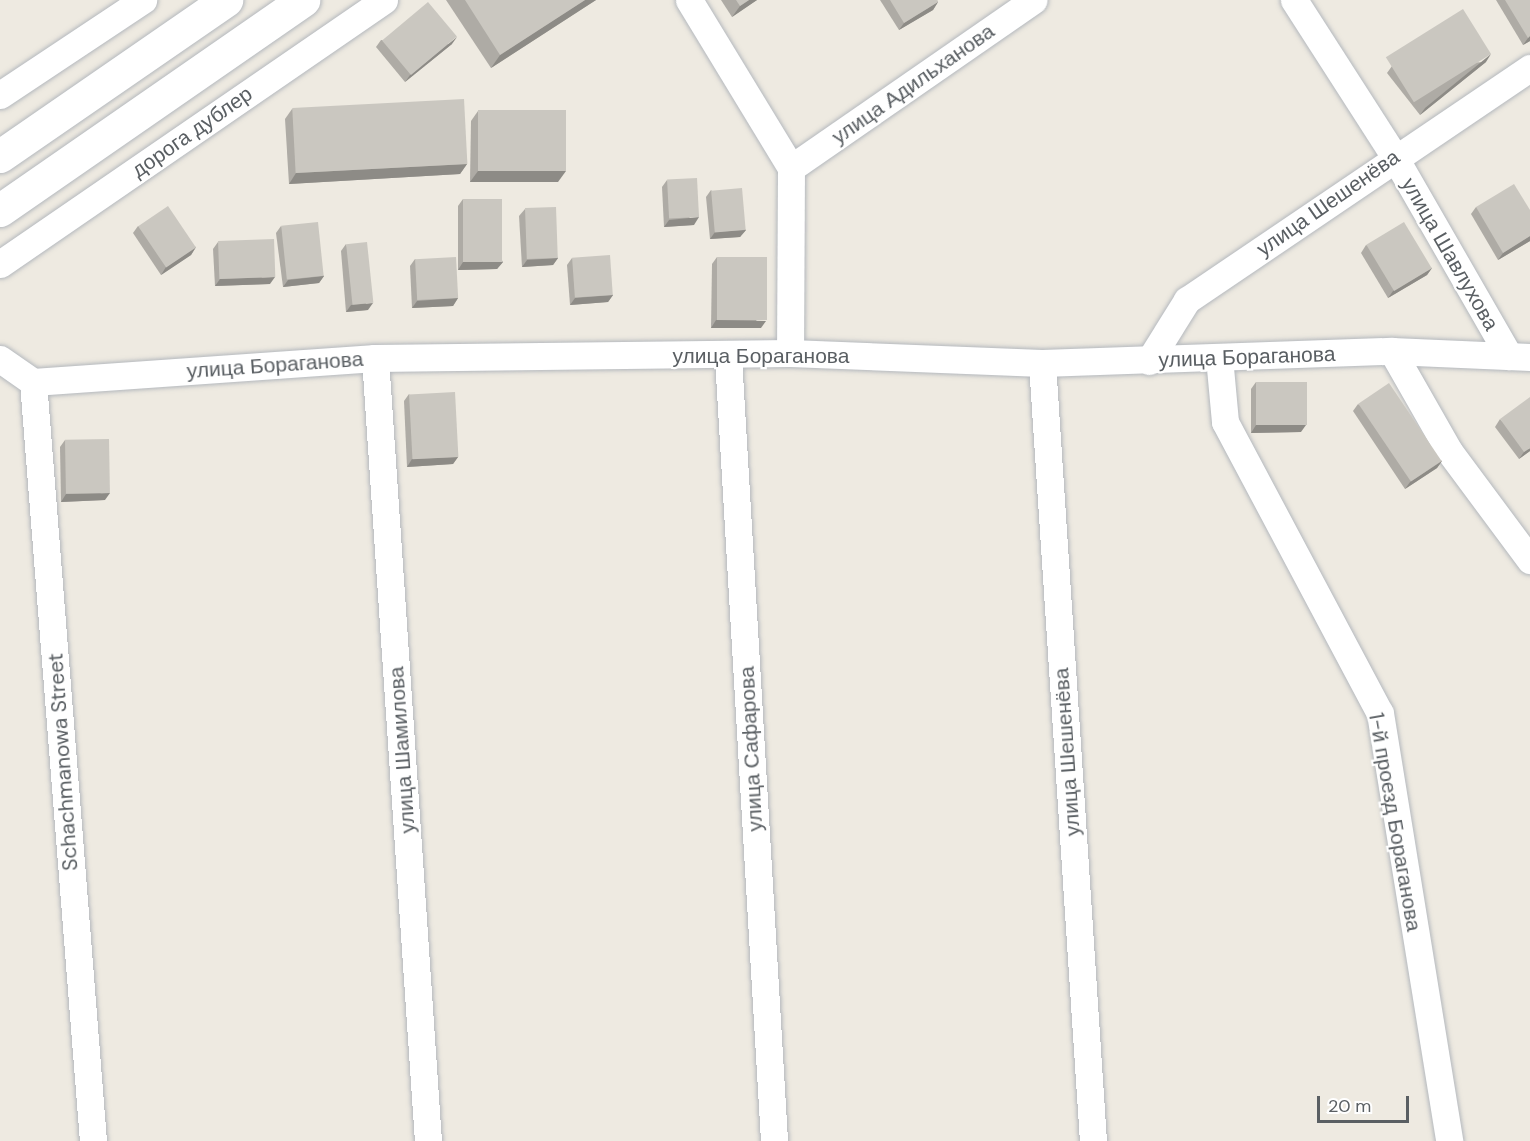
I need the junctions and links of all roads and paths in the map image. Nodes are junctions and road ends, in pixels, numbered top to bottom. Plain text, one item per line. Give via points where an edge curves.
1 (143, 0) edge
2 (226, 0) edge
3 (303, 0) edge
4 (384, 0) edge
5 (689, 0) edge
6 (1034, 0) edge
7 (1294, 0) edge
8 (1530, 68) edge
9 (0, 95) edge
10 (0, 156) edge
11 (1394, 156) junction
12 (791, 168) junction
13 (0, 210) edge
14 (0, 264) edge
15 (1392, 351) junction
16 (790, 353) junction
17 (728, 357) junction
18 (1219, 357) junction
19 (1519, 357) edge
20 (375, 358) junction
21 (0, 359) edge
22 (1149, 360) junction
23 (1042, 363) junction
24 (33, 382) junction
25 (1530, 560) edge
26 (93, 1141) edge
27 (428, 1141) edge
28 (774, 1141) edge
29 (1093, 1141) edge
30 (1449, 1141) edge

1 - 9 street
2 - 10 main road
3 - 13 main road
4 - 14 street, дорога дублер
5 - 12 street
6 - 12 street, улица Адильханова
7 - 11 street, улица Шавлухова
8 - 11 street, улица Шешенёва
11 - 19 street, улица Шавлухова
11 - 22 street, улица Шешенёва via 1187,300
12 - 16 street
15 - 18 street, улица Бораганова
15 - 19 street, улица Бораганова
15 - 25 street via 1449,451
16 - 17 street, улица Бораганова
16 - 23 street, улица Бораганова
17 - 20 street, улица Бораганова
17 - 28 street, улица Сафарова
18 - 22 street, улица Бораганова
18 - 30 street, 1-й проезд Бораганова via 1225,422 1380,713
20 - 24 street, улица Бораганова
20 - 27 street, улица Шамилова
21 - 24 street
22 - 23 street, улица Бораганова
23 - 29 street, улица Шешенёва
24 - 26 street, Schachmanowa Street

